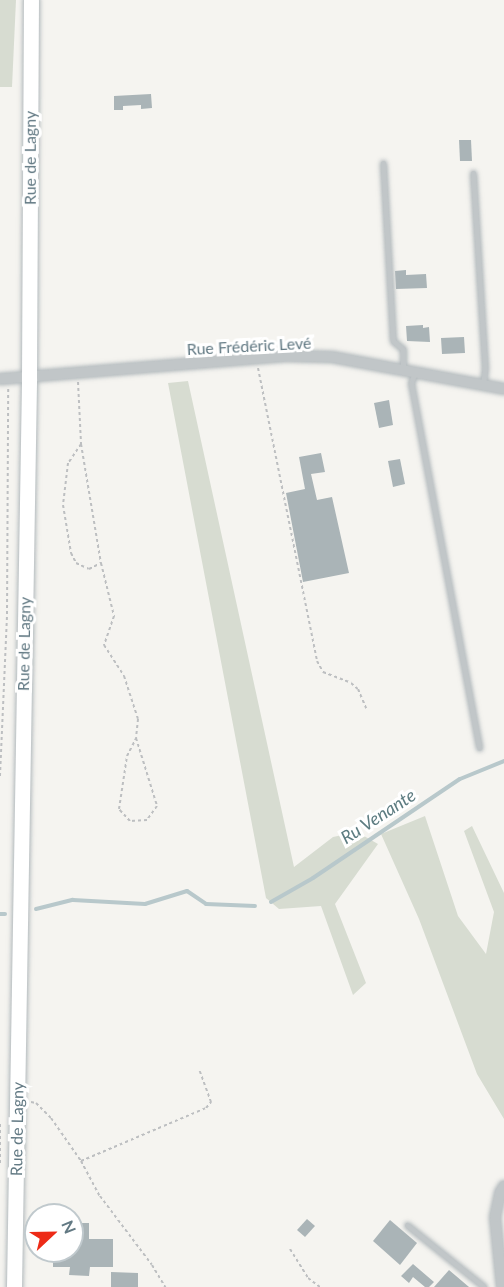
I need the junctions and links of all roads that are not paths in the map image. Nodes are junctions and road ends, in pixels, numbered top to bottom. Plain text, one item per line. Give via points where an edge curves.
1 (31, 0) edge
2 (383, 163) dead end
3 (473, 173) dead end
4 (403, 369) junction
5 (415, 371) junction
6 (28, 378) junction
7 (4, 379) edge
8 (483, 385) junction
9 (504, 389) edge
10 (479, 748) dead end
11 (504, 1186) edge
12 (407, 1225) dead end
13 (14, 1287) edge
14 (484, 1287) edge
15 (502, 1287) edge

1 - 6 main road, Rue de Lagny
2 - 4 lane via 393,341 403,348
3 - 8 lane
4 - 5 street, Rue Frédéric Levé
4 - 6 street, Rue Frédéric Levé via 332,357 256,358
5 - 8 street, Rue Frédéric Levé
5 - 10 lane via 411,383
6 - 7 street, Rue Frédéric Levé
6 - 13 main road, Rue de Lagny
8 - 9 street, Rue Frédéric Levé
11 - 15 street via 495,1218
12 - 14 lane

